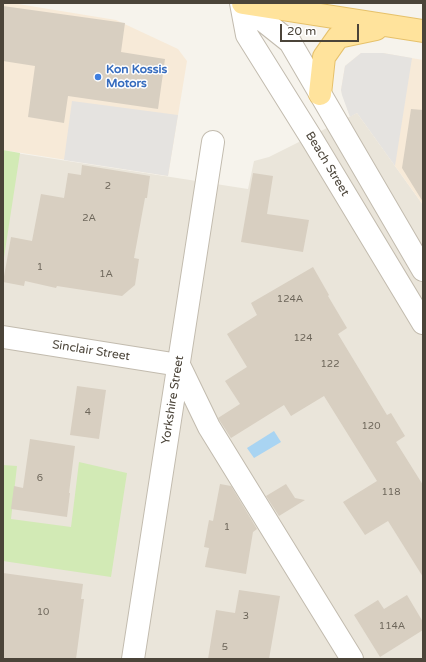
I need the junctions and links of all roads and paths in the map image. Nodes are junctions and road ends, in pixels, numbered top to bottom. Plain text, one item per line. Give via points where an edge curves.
1 (242, 3) edge
2 (388, 26) junction
3 (423, 31) edge
4 (320, 94) junction
5 (213, 142) dead end
6 (423, 270) edge
7 (423, 323) edge
8 (3, 337) edge
9 (179, 364) junction
10 (133, 659) edge
11 (352, 659) edge

1 - 2 main road
1 - 4 street via 290,42
1 - 7 street, Beach Street via 247,35
2 - 3 main road
2 - 4 main road via 338,37 324,57
4 - 6 street
5 - 9 street, Yorkshire Street
8 - 9 street, Sinclair Street
9 - 10 street, Yorkshire Street
9 - 11 street via 209,427

